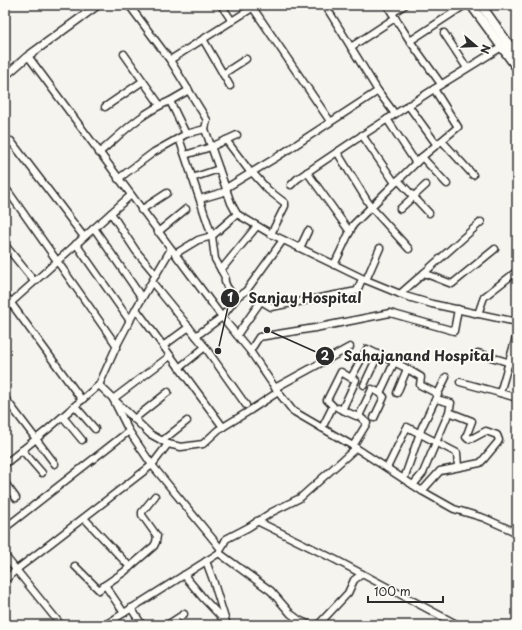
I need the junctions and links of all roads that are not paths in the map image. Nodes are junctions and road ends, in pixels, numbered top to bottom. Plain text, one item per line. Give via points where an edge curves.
1 (98, 5) edge
2 (129, 5) edge
3 (221, 5) edge
4 (325, 5) edge
5 (387, 5) edge
6 (404, 5) edge
7 (465, 5) edge
8 (472, 5) edge
9 (481, 5) edge
10 (255, 6) edge
11 (394, 16) junction
12 (232, 21) junction
13 (444, 33) dead end
14 (203, 39) junction
15 (410, 41) junction
16 (505, 45) junction
17 (351, 47) junction
18 (124, 54) dead end
19 (28, 56) junction
20 (517, 56) edge
21 (246, 59) dead end
22 (170, 60) junction
23 (467, 68) junction
24 (517, 68) edge
25 (223, 74) junction
26 (5, 76) edge
27 (143, 81) junction
28 (441, 84) junction
29 (230, 86) dead end
30 (434, 89) junction
31 (189, 90) junction
32 (378, 90) junction
33 (170, 102) junction
34 (160, 105) junction
35 (408, 105) junction
36 (105, 107) dead end
37 (395, 114) junction
38 (387, 119) junction
39 (330, 121) junction
40 (205, 129) junction
41 (186, 134) junction
42 (237, 135) dead end
43 (362, 135) junction
44 (179, 138) junction
45 (226, 140) junction
46 (439, 143) junction
47 (5, 147) edge
48 (211, 147) junction
49 (337, 152) junction
50 (99, 153) junction
51 (185, 155) junction
52 (422, 157) junction
53 (416, 163) junction
54 (219, 169) junction
55 (307, 172) junction
56 (251, 173) junction
57 (473, 175) dead end
58 (192, 178) junction
59 (118, 179) junction
60 (397, 182) junction
61 (447, 184) dead end
62 (291, 185) dead end
63 (426, 185) dead end
64 (5, 187) edge
65 (226, 190) junction
66 (167, 193) dead end
67 (131, 195) junction
68 (413, 197) junction
69 (200, 199) junction
70 (370, 207) junction
71 (186, 209) dead end
72 (400, 209) dead end
73 (141, 210) junction
74 (111, 213) junction
75 (429, 213) dead end
76 (237, 214) junction
77 (481, 222) dead end
78 (257, 226) junction
79 (94, 228) junction
80 (308, 231) dead end
81 (158, 232) junction
82 (350, 232) junction
83 (271, 234) junction
84 (212, 236) junction
85 (84, 237) junction
86 (283, 240) junction
87 (76, 244) junction
88 (5, 245) edge
89 (300, 248) junction
90 (380, 248) dead end
91 (171, 249) junction
92 (409, 249) dead end
93 (495, 249) dead end
94 (175, 254) junction
95 (57, 261) junction
96 (334, 265) junction
97 (221, 270) junction
98 (517, 271) edge
99 (424, 273) junction
100 (156, 275) junction
101 (364, 280) junction
102 (34, 281) junction
103 (152, 282) junction
104 (400, 294) junction
105 (5, 295) edge
106 (142, 298) junction
107 (236, 298) junction
108 (10, 302) junction
109 (5, 308) edge
110 (136, 309) junction
111 (458, 310) junction
112 (478, 314) junction
113 (222, 317) junction
114 (130, 321) junction
115 (517, 322) edge
116 (189, 328) junction
117 (517, 334) edge
118 (237, 335) junction
119 (196, 336) junction
120 (117, 346) junction
121 (163, 346) junction
122 (205, 347) junction
123 (350, 347) dead end
124 (250, 352) junction
125 (478, 353) dead end
126 (378, 354) junction
127 (170, 356) junction
128 (394, 362) junction
129 (508, 362) junction
130 (517, 365) edge
131 (179, 368) junction
132 (407, 369) junction
133 (446, 377) dead end
134 (353, 379) junction
135 (460, 382) dead end
136 (99, 385) junction
137 (364, 385) junction
138 (372, 389) junction
139 (276, 390) junction
140 (168, 392) dead end
141 (380, 392) junction
142 (396, 393) dead end
143 (500, 393) junction
144 (437, 397) junction
145 (5, 398) edge
146 (517, 398) edge
147 (113, 399) junction
148 (82, 400) junction
149 (246, 405) dead end
150 (75, 406) junction
151 (333, 406) junction
152 (342, 410) junction
153 (449, 412) junction
154 (359, 416) junction
155 (62, 417) junction
156 (374, 418) dead end
157 (134, 419) junction
158 (186, 422) dead end
159 (223, 427) junction
160 (322, 428) junction
161 (95, 429) dead end
162 (129, 431) junction
163 (420, 433) junction
164 (36, 439) junction
165 (82, 440) dead end
166 (162, 441) junction
167 (436, 442) junction
168 (168, 444) junction
169 (355, 447) junction
170 (22, 450) junction
171 (5, 464) edge
172 (55, 464) dead end
173 (152, 466) junction
174 (458, 467) junction
175 (387, 468) junction
176 (42, 473) dead end
177 (404, 480) junction
178 (5, 483) edge
179 (413, 485) junction
180 (422, 491) junction
181 (155, 496) dead end
182 (16, 498) dead end
183 (84, 518) junction
184 (257, 521) junction
185 (5, 528) edge
186 (517, 533) edge
187 (220, 551) junction
188 (5, 556) edge
189 (206, 561) junction
190 (75, 566) dead end
191 (130, 566) junction
192 (16, 570) junction
193 (362, 574) junction
194 (184, 575) junction
195 (5, 580) edge
196 (105, 585) junction
197 (131, 608) junction
198 (124, 613) junction
199 (184, 614) dead end
200 (449, 623) edge
201 (227, 624) edge
202 (61, 625) edge
203 (105, 625) edge
204 (142, 625) edge
205 (167, 625) edge
206 (310, 625) edge
207 (318, 625) edge
208 (458, 625) edge

1 - 19 street
2 - 22 street
3 - 12 street
4 - 17 street
5 - 11 street
6 - 11 street
7 - 15 street
8 - 16 main road
9 - 16 main road
10 - 12 street
10 - 39 street
11 - 15 street
11 - 17 street
12 - 14 street
13 - 23 street
14 - 22 street
14 - 25 street
15 - 28 street
16 - 20 main road
16 - 23 street
16 - 24 main road
17 - 32 street
18 - 27 street
19 - 26 street
19 - 50 street
21 - 25 street
22 - 31 street
23 - 28 street
25 - 29 street
27 - 34 street
27 - 36 street
28 - 30 street
30 - 35 street
30 - 46 street via 458,127
31 - 33 street
31 - 40 street via 207,120
32 - 37 street
32 - 39 street
33 - 34 street
33 - 41 street
34 - 50 street
35 - 37 street
35 - 46 street
37 - 38 street
38 - 43 street
38 - 53 street
39 - 56 street
40 - 41 street
40 - 48 street
41 - 44 street
42 - 45 street
43 - 49 street
43 - 60 street
44 - 51 street
44 - 59 street via 154,152
45 - 48 street
45 - 56 street
46 - 52 street
46 - 57 street
47 - 85 street via 11,141
48 - 51 street
48 - 54 street
49 - 55 street
49 - 70 street
50 - 59 street
51 - 58 street
52 - 53 street
52 - 61 street
53 - 60 street
54 - 58 street
54 - 65 street
55 - 62 street
55 - 82 street
56 - 65 street
56 - 83 street via 285,206
58 - 69 street
59 - 67 street
60 - 68 street
60 - 70 street
63 - 68 street
64 - 95 street
65 - 69 street
65 - 76 street
66 - 73 street
67 - 73 street
67 - 74 street
68 - 72 street
68 - 75 street
69 - 84 street
70 - 82 street
70 - 92 street
71 - 81 street
73 - 81 street
74 - 79 street
74 - 100 street via 136,251
76 - 78 street
76 - 84 street
77 - 99 street
78 - 83 street
78 - 97 street
79 - 85 street
79 - 106 street
80 - 89 street
81 - 91 street
82 - 96 street
83 - 86 street
84 - 94 street via 198,240
84 - 97 street via 215,259
85 - 87 street
86 - 89 street
86 - 107 street via 246,291
87 - 95 street
87 - 114 street
88 - 102 street
89 - 96 street
90 - 101 street
91 - 94 street
91 - 100 street
93 - 99 street via 452,284
94 - 113 street
95 - 102 street
95 - 120 street
96 - 101 street
97 - 107 street via 228,289
98 - 112 street via 484,297
99 - 104 street
100 - 103 street
101 - 104 street
101 - 118 street via 357,290 271,307 262,301
102 - 108 street
103 - 106 street
103 - 116 street
104 - 111 street
105 - 108 street
106 - 110 street
107 - 113 street
108 - 109 street
108 - 148 street
110 - 114 street
110 - 121 street
111 - 112 street
111 - 124 street via 454,331 390,313 259,337
112 - 115 street
113 - 118 street
113 - 119 street
114 - 120 street
116 - 119 street
116 - 121 street
117 - 129 street
118 - 124 street
119 - 122 street
120 - 136 street
121 - 127 street
122 - 131 street
122 - 149 street
123 - 139 street
124 - 139 street
125 - 129 street
126 - 128 street
126 - 134 street via 367,349
126 - 137 street
127 - 131 street
127 - 147 street
128 - 132 street
128 - 141 street
129 - 130 street
129 - 143 street
131 - 159 street
132 - 142 street
132 - 144 street via 421,377 420,385
133 - 144 street
134 - 137 street
134 - 151 street via 341,372 327,400
134 - 152 street
135 - 143 street
136 - 147 street
136 - 148 street
137 - 138 street
138 - 141 street
138 - 154 street
139 - 159 street
139 - 160 street via 293,412
140 - 157 street
141 - 156 street via 384,397
143 - 146 street
144 - 153 street via 451,403
144 - 163 street
145 - 164 street
147 - 157 street
147 - 162 street
148 - 150 street
150 - 155 street
150 - 161 street
151 - 152 street
151 - 160 street
152 - 154 street
153 - 167 street
153 - 174 street via 472,421 466,437 473,438 486,430 497,435 499,440 480,463
154 - 169 street via 367,423
155 - 164 street
155 - 165 street
157 - 166 street
158 - 166 street
159 - 168 street via 203,444 181,447
160 - 169 street
162 - 173 street
162 - 185 street
163 - 167 street
163 - 175 street via 407,427
163 - 177 street
164 - 170 street
164 - 172 street
166 - 168 street
167 - 174 street via 457,453
167 - 179 street via 423,473
168 - 173 street
169 - 175 street
169 - 184 street via 300,498
170 - 171 street
170 - 176 street
173 - 183 street
173 - 187 street
174 - 180 street via 440,471
175 - 177 street
177 - 179 street
178 - 182 street
179 - 180 street
180 - 186 street via 454,509 484,518
181 - 191 street via 142,515 157,536 156,542
183 - 191 street
183 - 192 street
184 - 187 street via 226,539
184 - 193 street
187 - 189 street
187 - 206 street via 271,592 291,614
188 - 192 street
189 - 194 street
189 - 201 street
190 - 196 street via 98,590
191 - 196 street
192 - 195 street
192 - 202 street
193 - 200 street
193 - 207 street via 354,580 348,593
194 - 197 street
194 - 201 street
196 - 198 street
197 - 198 street
197 - 204 street
198 - 203 street
199 - 205 street
200 - 208 street

